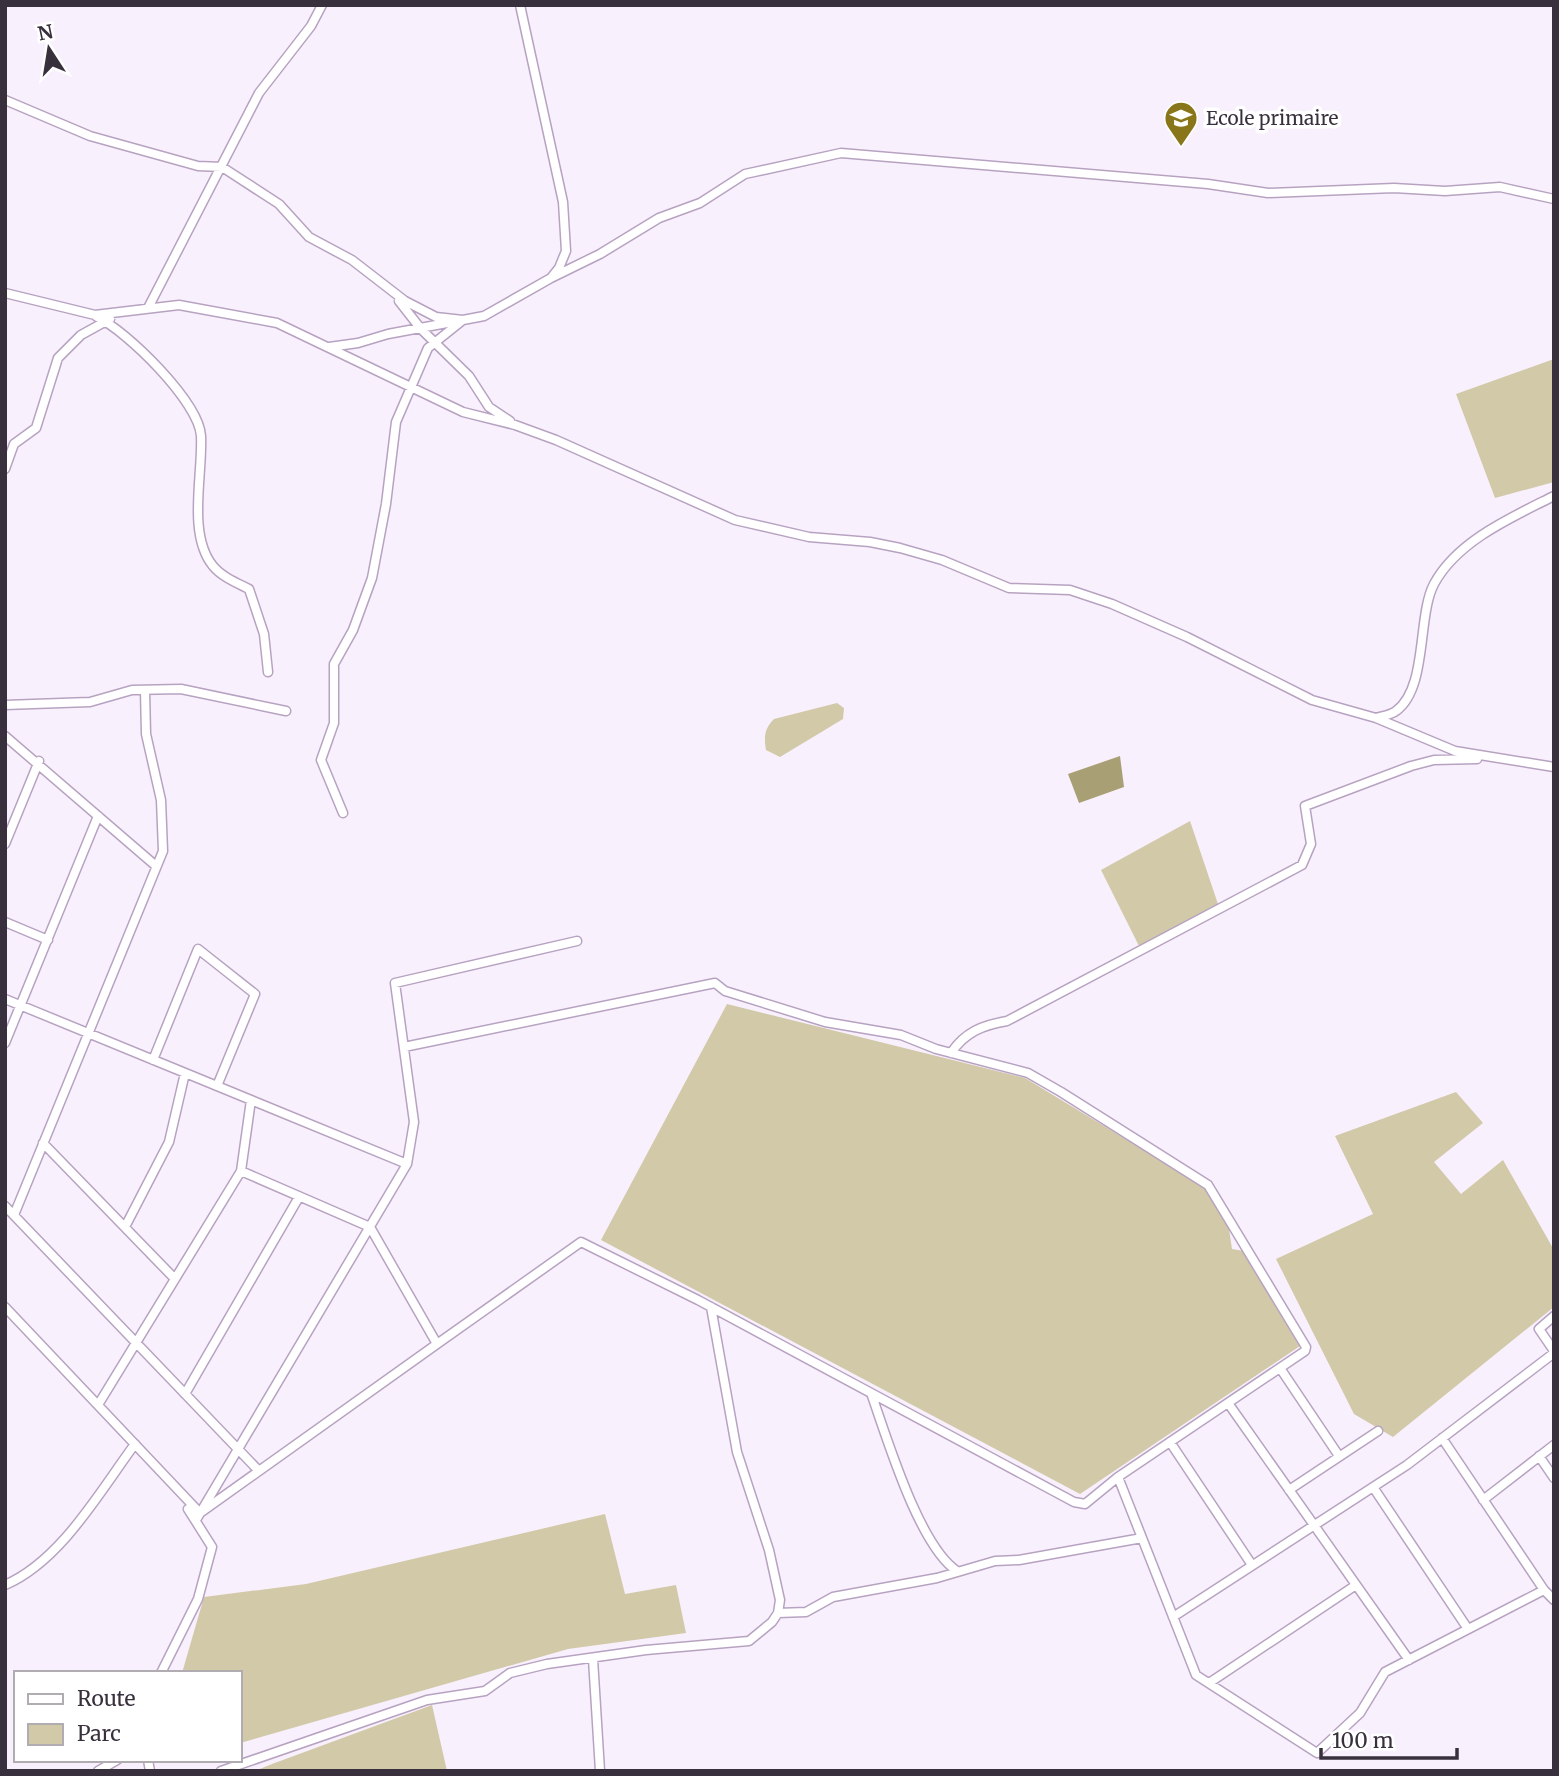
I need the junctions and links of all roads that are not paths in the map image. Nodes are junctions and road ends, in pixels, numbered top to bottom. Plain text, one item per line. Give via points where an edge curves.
1 (322, 5) edge
2 (520, 5) edge
3 (5, 100) edge
4 (222, 167) junction
5 (1554, 199) edge
6 (551, 278) junction
7 (391, 290) junction
8 (5, 293) edge
9 (148, 308) junction
10 (116, 315) junction
11 (95, 316) junction
12 (463, 320) junction
13 (106, 321) junction
14 (421, 329) junction
15 (434, 343) junction
16 (328, 346) junction
17 (410, 388) junction
18 (515, 425) junction
19 (5, 469) edge
20 (1554, 496) edge
21 (268, 672) dead end
22 (145, 690) junction
23 (5, 705) edge
24 (286, 711) dead end
25 (1376, 718) junction
26 (5, 736) edge
27 (1486, 758) junction
28 (39, 761) junction
29 (1554, 767) edge
30 (344, 813) dead end
31 (98, 816) junction
32 (5, 844) edge
33 (156, 866) junction
34 (5, 922) edge
35 (48, 940) junction
36 (576, 941) dead end
37 (5, 999) edge
38 (21, 1006) junction
39 (87, 1033) junction
40 (5, 1043) edge
41 (404, 1047) junction
42 (951, 1053) junction
43 (153, 1060) junction
44 (185, 1073) junction
45 (217, 1086) junction
46 (251, 1100) junction
47 (43, 1143) junction
48 (407, 1164) junction
49 (241, 1171) junction
50 (299, 1197) junction
51 (5, 1206) edge
52 (13, 1215) junction
53 (125, 1227) junction
54 (370, 1227) junction
55 (175, 1279) junction
56 (5, 1307) edge
57 (711, 1307) junction
58 (1554, 1317) edge
59 (136, 1343) junction
60 (437, 1344) junction
61 (1554, 1352) edge
62 (1280, 1368) junction
63 (871, 1393) junction
64 (185, 1394) junction
65 (1228, 1403) junction
66 (98, 1405) junction
67 (1378, 1431) dead end
68 (1442, 1438) junction
69 (1170, 1442) junction
70 (135, 1444) junction
71 (1554, 1445) edge
72 (238, 1449) junction
73 (1339, 1456) junction
74 (1539, 1457) junction
75 (259, 1471) junction
76 (1118, 1477) junction
77 (1554, 1478) edge
78 (1373, 1487) junction
79 (1289, 1490) junction
80 (1483, 1500) junction
81 (188, 1509) dead end
82 (198, 1517) junction
83 (1314, 1525) junction
84 (1142, 1538) junction
85 (1252, 1565) junction
86 (957, 1571) junction
87 (5, 1585) edge
88 (1356, 1585) junction
89 (1544, 1590) junction
90 (1554, 1600) edge
91 (778, 1613) junction
92 (1173, 1617) junction
93 (1468, 1629) junction
94 (593, 1659) junction
95 (1409, 1660) junction
96 (162, 1671) edge
97 (1209, 1683) junction
98 (114, 1762) edge
99 (98, 1771) edge
100 (221, 1771) edge
101 (600, 1771) edge

1 - 4 street via 259,93
2 - 6 street via 563,202 566,251
3 - 4 street via 90,136 198,166
4 - 7 street via 279,204 309,237 352,260
4 - 9 street
5 - 6 street via 1500,187 1268,194 1208,184 841,153 745,174 700,203 659,218
6 - 12 street via 484,316
7 - 12 street via 436,317
7 - 14 street
8 - 11 street
9 - 10 street
9 - 16 street via 180,305 251,317 277,323
10 - 11 street
10 - 13 street
11 - 13 street
12 - 14 street
12 - 15 street
13 - 19 street via 81,335 58,358 36,428 14,444
13 - 21 street via 142,352 195,415 201,436 198,520 203,549 214,567 249,589 264,634
14 - 15 street
14 - 16 street
15 - 17 street
15 - 18 street via 469,376 489,407
16 - 17 street
17 - 18 street via 463,412
17 - 30 street via 391,439 386,504 372,578 361,612 334,664 334,723 321,760
18 - 25 street via 735,520 809,537 900,548 995,585 1055,588 1112,604 1312,701
20 - 25 street via 1500,523 1442,571 1426,604 1420,663 1403,703 1395,712
22 - 23 street via 90,702
22 - 24 street via 181,690
22 - 33 street via 146,734 161,800 163,851
25 - 27 street via 1455,751
26 - 28 street
27 - 29 street
27 - 42 street via 1434,760 1411,766 1305,806 1311,844 1302,865 1007,1021 978,1029 958,1042
28 - 31 street
28 - 32 street
31 - 33 street
31 - 35 street
33 - 39 street
34 - 35 street
35 - 38 street
36 - 41 street via 395,983
37 - 38 street
38 - 39 street
38 - 40 street
39 - 43 street
39 - 47 street
41 - 42 street via 716,983 725,990 825,1022 901,1035
41 - 48 street via 414,1122
42 - 62 street via 1028,1073 1208,1185 1306,1347
43 - 44 street
43 - 45 street via 198,949 255,994
44 - 45 street
44 - 53 street via 169,1142
45 - 46 street
46 - 48 street
46 - 49 street
47 - 52 street
47 - 53 street
48 - 54 street
49 - 50 street
49 - 55 street
50 - 54 street
50 - 64 street
51 - 52 street
52 - 59 street
53 - 55 street
54 - 60 street
54 - 72 street
55 - 59 street
56 - 66 street
57 - 60 street via 581,1242
57 - 63 street
57 - 91 street via 737,1451 769,1550 780,1600
58 - 61 street via 1539,1329
59 - 64 street
59 - 66 street
60 - 75 street
61 - 68 street
62 - 65 street
62 - 73 street
63 - 76 street via 1074,1502 1085,1504
63 - 86 street via 927,1536 943,1562
64 - 72 street
65 - 69 street
65 - 79 street
66 - 70 street
67 - 73 street
68 - 78 street
68 - 80 street
69 - 76 street
69 - 85 street
70 - 82 street
70 - 87 street via 108,1486 36,1569
71 - 74 street
72 - 75 street
72 - 82 street
73 - 79 street
74 - 77 street
74 - 80 street
75 - 82 street
76 - 84 street
78 - 83 street
78 - 93 street
79 - 83 street
80 - 89 street
81 - 82 street
82 - 96 street via 212,1547 198,1599
83 - 85 street
83 - 88 street
84 - 86 street via 995,1560
84 - 92 street
85 - 92 street
86 - 91 street via 833,1597 806,1612
88 - 95 street
88 - 97 street
89 - 90 street
89 - 93 street
91 - 94 street via 749,1642
92 - 97 street via 1196,1675
93 - 95 street
94 - 100 street via 510,1673 485,1691 427,1700
94 - 101 street
95 - 97 street via 1385,1672 1360,1713 1317,1753
98 - 99 street

